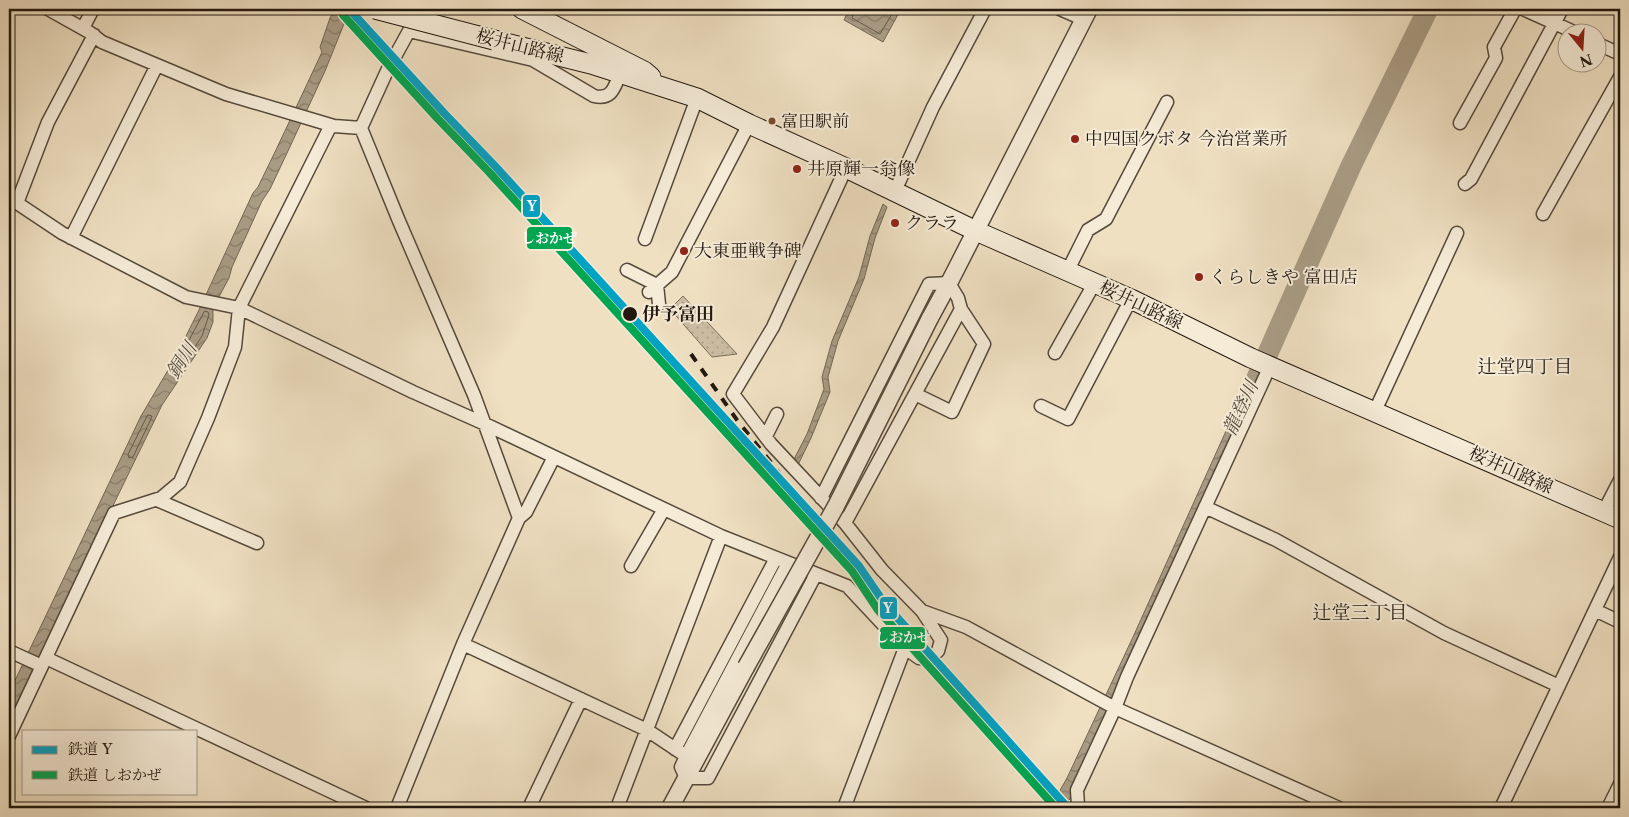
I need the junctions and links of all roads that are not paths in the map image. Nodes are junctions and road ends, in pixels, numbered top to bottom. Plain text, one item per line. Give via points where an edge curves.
1 (48, 9) edge
2 (93, 9) edge
3 (375, 9) edge
4 (422, 9) edge
5 (522, 9) edge
6 (985, 9) edge
7 (1060, 9) edge
8 (1516, 9) edge
9 (1523, 9) edge
10 (1562, 9) edge
11 (1086, 14) edge
12 (1554, 23) junction
13 (409, 30) junction
14 (88, 32) junction
15 (1606, 48) edge
16 (1620, 54) edge
17 (157, 65) junction
18 (620, 74) junction
19 (1620, 77) edge
20 (664, 88) junction
21 (697, 98) junction
22 (1166, 102) dead end
23 (1460, 123) dead end
24 (749, 124) junction
25 (331, 125) junction
26 (361, 128) junction
27 (846, 168) junction
28 (1465, 184) dead end
29 (895, 191) junction
30 (13, 201) edge
31 (1542, 214) dead end
32 (976, 231) junction
33 (1457, 233) dead end
34 (71, 238) junction
35 (645, 239) dead end
36 (627, 270) dead end
37 (1067, 272) junction
38 (949, 283) junction
39 (1094, 284) junction
40 (653, 289) junction
41 (1131, 299) junction
42 (659, 304) dead end
43 (239, 308) junction
44 (961, 309) junction
45 (1055, 353) dead end
46 (1270, 366) junction
47 (915, 394) junction
48 (1041, 406) dead end
49 (1375, 411) junction
50 (777, 414) dead end
51 (485, 424) junction
52 (766, 436) junction
53 (554, 457) junction
54 (1620, 480) edge
55 (821, 498) junction
56 (157, 500) junction
57 (1205, 507) junction
58 (664, 509) junction
59 (1612, 515) edge
60 (519, 518) junction
61 (845, 523) junction
62 (721, 536) junction
63 (257, 543) dead end
64 (1620, 557) edge
65 (782, 561) junction
66 (631, 566) dead end
67 (816, 574) junction
68 (1595, 610) junction
69 (922, 611) junction
70 (1620, 622) edge
71 (463, 644) junction
72 (905, 648) junction
73 (9, 651) edge
74 (44, 662) junction
75 (1559, 686) junction
76 (581, 700) junction
77 (1115, 708) junction
78 (194, 730) edge
79 (647, 730) junction
80 (198, 732) edge
81 (9, 736) edge
82 (675, 749) junction
83 (686, 756) junction
84 (686, 778) junction
85 (1620, 784) edge
86 (1078, 807) edge
87 (366, 808) edge
88 (397, 808) edge
89 (529, 808) edge
90 (617, 808) edge
91 (670, 808) edge
92 (844, 808) edge
93 (1339, 808) edge
94 (1501, 808) edge
95 (1608, 808) edge

1 - 14 street
2 - 14 street
3 - 18 main road, 桜井山路線, bridge via 572,58
4 - 13 street
5 - 20 main road, 桜井山路線 via 644,71
6 - 29 street via 933,107
7 - 11 street
8 - 23 street via 1494,47 1496,58
9 - 12 street
10 - 12 street
11 - 32 street
12 - 28 street via 1471,179
13 - 18 street via 533,60 602,98 614,89
13 - 26 street
14 - 17 street via 102,42
14 - 30 street
15 - 16 street
17 - 25 street via 226,94
17 - 34 street
18 - 20 main road, 桜井山路線
19 - 31 street
20 - 21 main road, 桜井山路線
21 - 24 main road, 桜井山路線
21 - 35 street
22 - 37 street via 1106,219 1088,230
24 - 27 main road, 桜井山路線
24 - 40 street via 672,272
25 - 26 street
25 - 43 street
26 - 51 street
27 - 29 main road, 桜井山路線
27 - 52 street via 773,327 733,394
29 - 32 main road, 桜井山路線
30 - 34 street
32 - 37 main road, 桜井山路線
32 - 38 street
33 - 49 street
34 - 43 street via 186,297
36 - 40 street
37 - 39 main road, 桜井山路線
38 - 44 street
38 - 55 street via 929,284
38 - 84 street, bridge via 836,506
39 - 41 main road, 桜井山路線
39 - 45 street
40 - 42 street
41 - 46 main road, 桜井山路線
41 - 48 street via 1068,419
43 - 51 street
43 - 56 street via 235,347 204,427 180,482
44 - 47 street
44 - 47 street via 984,344 952,412
46 - 49 main road, 桜井山路線
46 - 57 street
47 - 61 street
49 - 59 main road, 桜井山路線
50 - 52 street
51 - 53 street
51 - 60 street
52 - 55 street
53 - 58 street
53 - 60 street via 526,512
54 - 59 street
55 - 61 street
56 - 63 street
56 - 74 street via 114,513
57 - 75 street via 1276,540 1444,633
57 - 77 street
58 - 62 street
58 - 66 street
60 - 71 street
61 - 69 street via 882,570
62 - 65 street
62 - 79 street
64 - 68 street
65 - 67 street
65 - 82 street
65 - 83 street
67 - 72 street via 847,586
67 - 84 street via 708,778
68 - 70 street
68 - 75 street
69 - 72 street via 941,640 938,651 928,659 919,658
69 - 77 street via 966,627
71 - 76 street
71 - 88 street
72 - 92 street
73 - 74 street
74 - 78 street
74 - 81 street
75 - 94 street
76 - 79 street
76 - 89 street
77 - 86 street via 1077,790
77 - 93 street
79 - 82 street
79 - 90 street
80 - 87 street
82 - 83 street
83 - 84 street via 681,767
84 - 91 street
85 - 95 street

